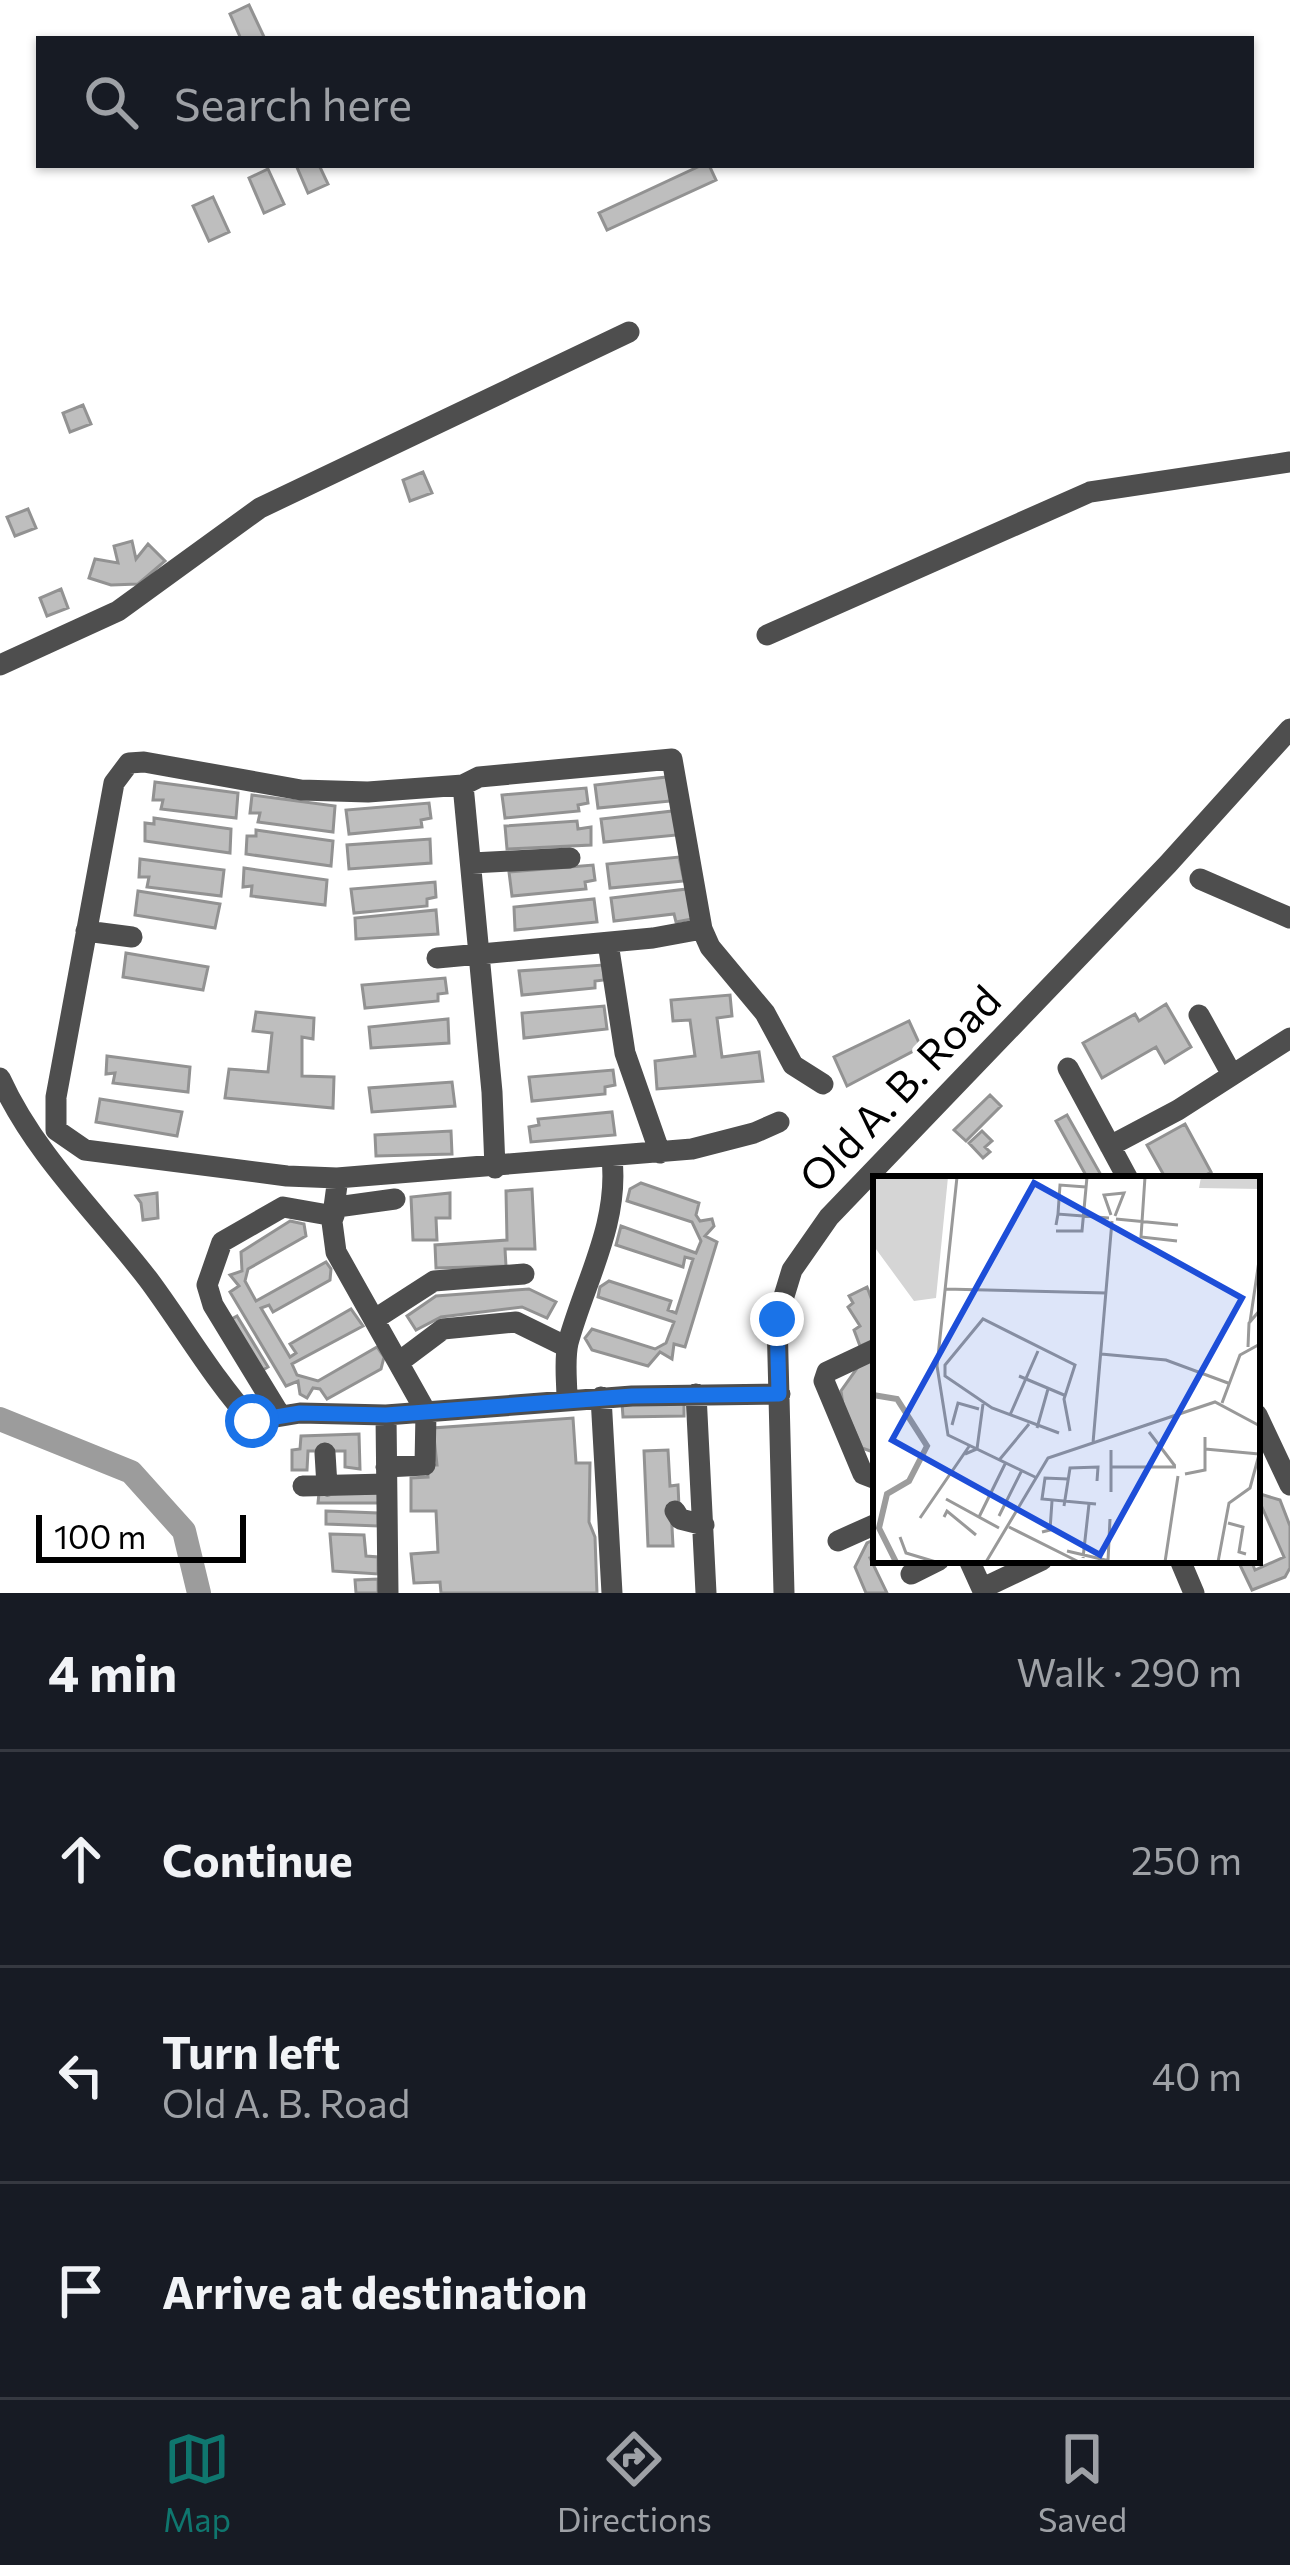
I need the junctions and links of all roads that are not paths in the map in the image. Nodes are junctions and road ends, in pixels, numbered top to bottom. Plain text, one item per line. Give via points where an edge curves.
1 (629, 332) dead end
2 (1290, 462) edge
3 (767, 635) dead end
4 (0, 665) edge
5 (1290, 728) edge
6 (463, 785) junction
7 (570, 858) dead end
8 (472, 863) junction
9 (1200, 879) dead end
10 (1290, 918) edge
11 (701, 929) junction
12 (86, 931) junction
13 (132, 937) dead end
14 (608, 943) junction
15 (479, 955) junction
16 (437, 958) dead end
17 (1199, 1015) dead end
18 (1290, 1038) edge
19 (1068, 1068) dead end
20 (1231, 1073) junction
21 (0, 1078) edge
22 (823, 1084) dead end
23 (779, 1122) dead end
24 (10, 1127) edge
25 (1111, 1147) junction
26 (660, 1153) junction
27 (612, 1159) junction
28 (495, 1168) junction
29 (1126, 1176) edge
30 (395, 1199) dead end
31 (336, 1203) junction
32 (524, 1274) dead end
33 (375, 1319) junction
34 (567, 1347) junction
35 (873, 1350) edge
36 (399, 1362) junction
37 (696, 1394) junction
38 (779, 1394) junction
39 (601, 1397) junction
40 (567, 1400) junction
41 (426, 1412) junction
42 (280, 1415) junction
43 (386, 1415) junction
44 (1260, 1429) edge
45 (325, 1453) dead end
46 (1268, 1465) edge
47 (386, 1475) junction
48 (873, 1478) edge
49 (1290, 1485) edge
50 (303, 1486) dead end
51 (327, 1486) junction
52 (675, 1511) dead end
53 (704, 1525) junction
54 (873, 1526) edge
55 (838, 1541) dead end
56 (933, 1563) edge
57 (970, 1563) edge
58 (1036, 1563) edge
59 (1187, 1563) edge
60 (911, 1574) dead end
61 (984, 1591) edge
62 (388, 1593) edge
63 (612, 1593) edge
64 (706, 1593) edge
65 (784, 1593) edge
66 (1195, 1593) edge

1 - 4 street via 260,508 118,610
2 - 3 street via 1090,492
5 - 38 street, Old A. B. Road via 829,1217 792,1270 777,1319
6 - 8 street
6 - 11 street via 479,777 672,760
6 - 12 street via 301,790 129,764 114,783
7 - 8 street
8 - 15 street
9 - 10 street
11 - 14 street
11 - 22 street via 765,1012 793,1065
12 - 13 street
12 - 28 street via 55,1119 56,1130 85,1150 287,1176
14 - 15 street
14 - 26 street via 625,1053
15 - 16 street
15 - 28 street
17 - 20 street
18 - 20 street
19 - 25 street
20 - 25 street
21 - 24 street
23 - 26 street
24 - 42 street via 155,1288 252,1421
25 - 29 street
26 - 27 street
27 - 28 street
27 - 34 street via 611,1210
30 - 31 street
31 - 33 street via 336,1252
31 - 42 street via 283,1207 222,1242 207,1286
32 - 33 street via 434,1281
33 - 36 street
34 - 36 street via 517,1322 443,1330
34 - 40 street
35 - 48 street via 827,1372 824,1381 862,1474
36 - 41 street
37 - 38 street
37 - 39 street
37 - 53 street via 692,1474
38 - 65 street, Old A. B. Road
39 - 40 street
39 - 63 street
40 - 41 street
41 - 43 street
41 - 47 street via 425,1465
42 - 43 street
43 - 47 street
44 - 46 street
45 - 51 street
46 - 49 street
47 - 51 street
47 - 62 street
50 - 51 street
52 - 53 street
53 - 64 street
54 - 55 street
56 - 60 street
57 - 61 street
58 - 61 street
59 - 66 street

